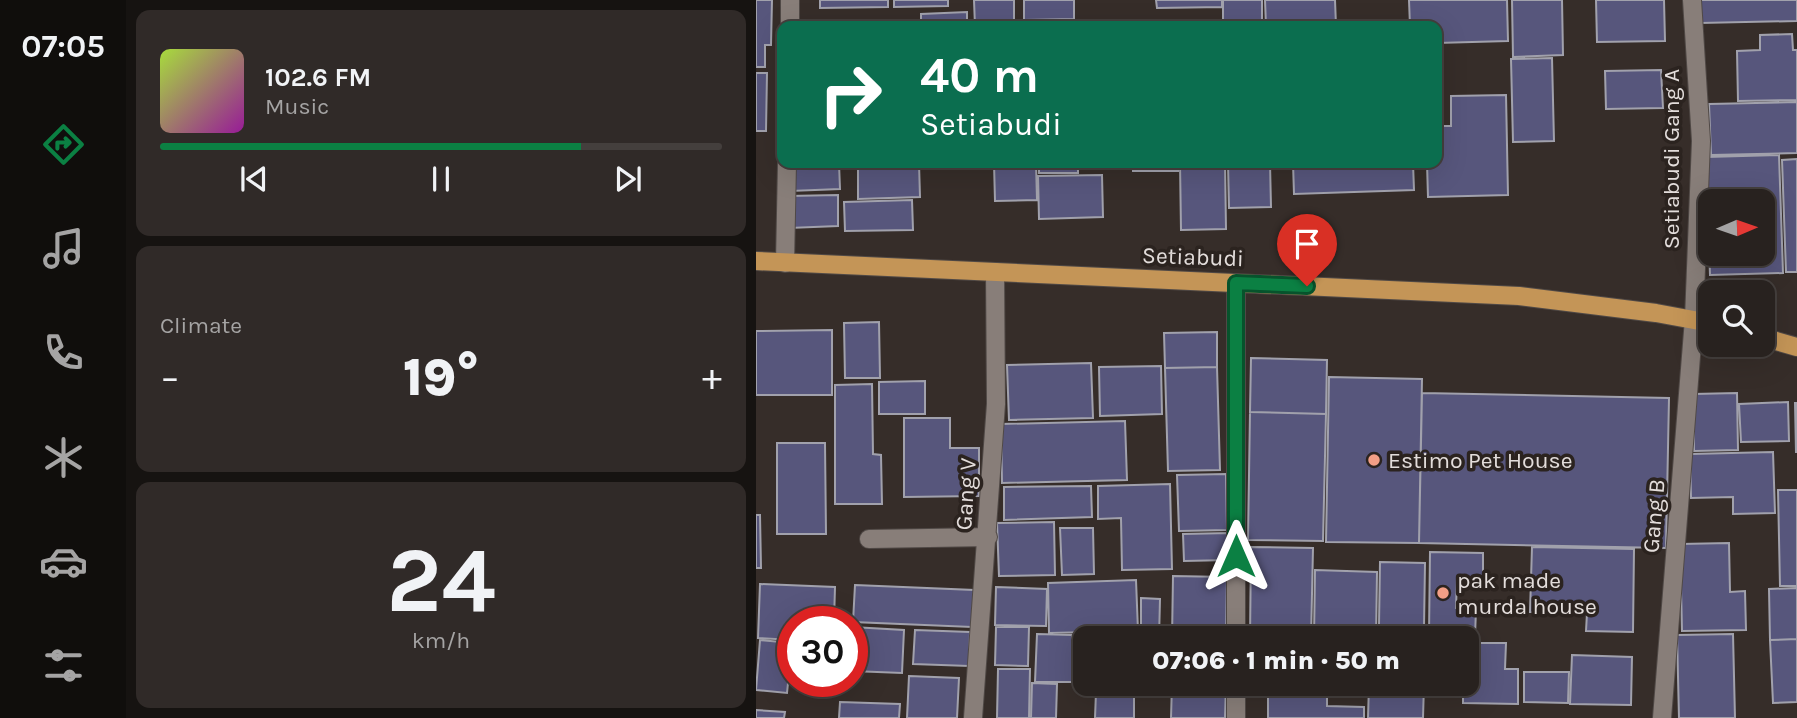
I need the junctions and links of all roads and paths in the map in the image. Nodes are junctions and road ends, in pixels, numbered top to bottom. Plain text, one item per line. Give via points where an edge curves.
1 (790, 0) edge
2 (1692, 0) edge
3 (790, 21) edge
4 (787, 168) edge
5 (756, 261) edge
6 (785, 263) junction
7 (995, 272) junction
8 (1702, 280) edge
9 (1236, 283) junction
10 (1698, 320) edge
11 (1775, 341) edge
12 (1797, 347) edge
13 (1698, 357) edge
14 (988, 537) junction
15 (869, 539) dead end
16 (1236, 626) edge
17 (1236, 696) edge
18 (973, 718) edge
19 (1236, 718) edge
20 (1662, 718) edge

1 - 3 street
2 - 8 street, Setiabudi Gang A
4 - 6 street
5 - 6 main road, Setiabudi
6 - 7 main road, Setiabudi
7 - 9 main road, Setiabudi
7 - 14 street, Gang V via 996,404
9 - 10 main road, Setiabudi via 1519,296
9 - 16 street
11 - 12 main road
13 - 20 street, Gang B
14 - 15 street
14 - 18 street, Gang V
17 - 19 street

